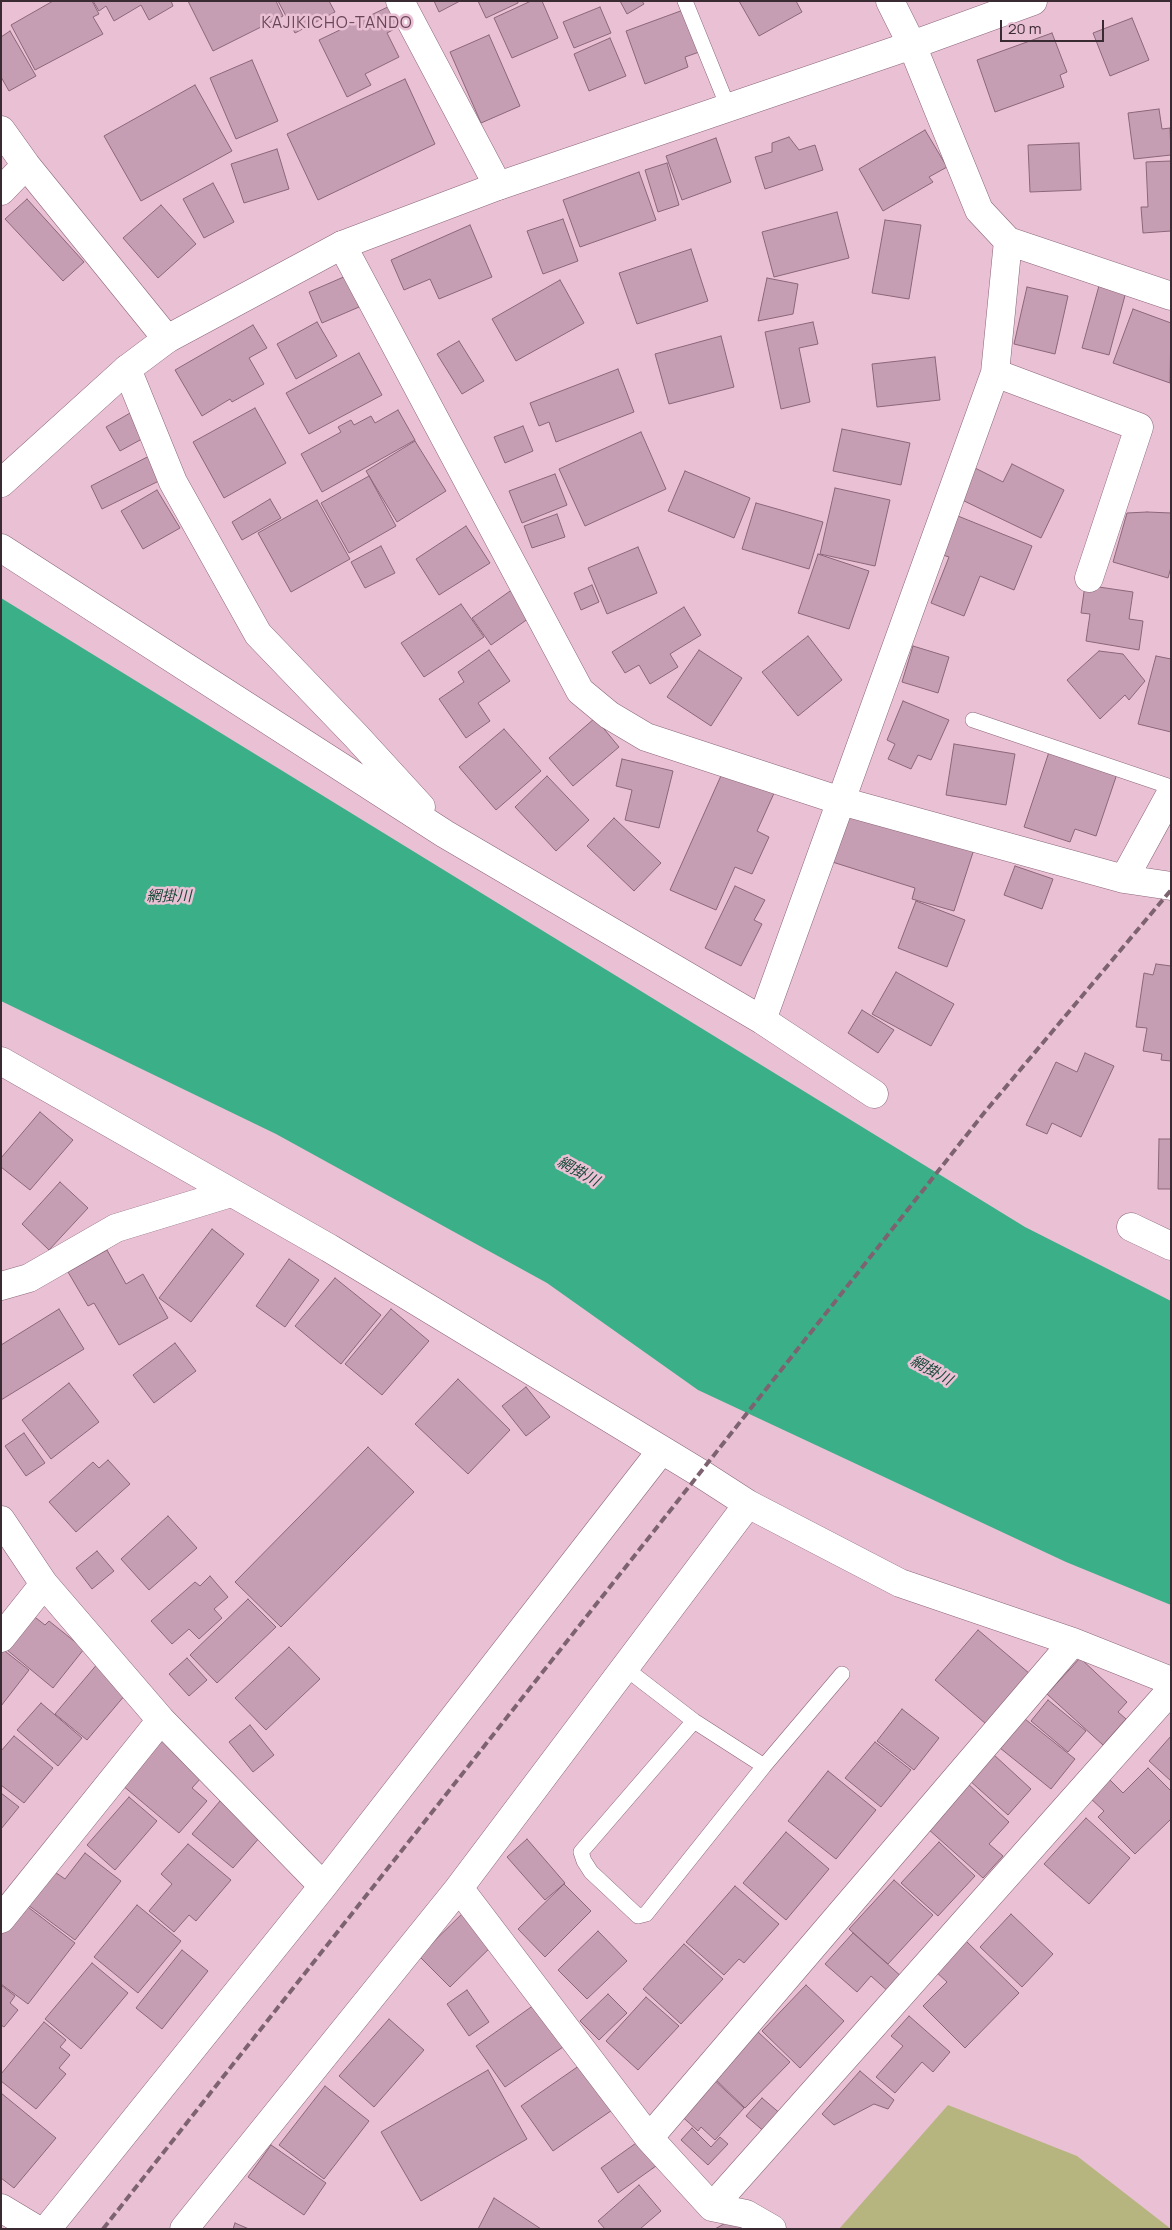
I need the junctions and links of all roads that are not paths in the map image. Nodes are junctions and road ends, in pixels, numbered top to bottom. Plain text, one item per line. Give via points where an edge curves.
1 (400, 1) edge
2 (685, 1) edge
3 (890, 1) edge
4 (1033, 1) edge
5 (912, 45) junction
6 (728, 106) junction
7 (1, 130) edge
8 (26, 165) junction
9 (498, 186) junction
10 (1, 191) edge
11 (1008, 242) junction
12 (342, 245) junction
13 (1171, 296) edge
14 (167, 339) junction
15 (127, 369) junction
16 (995, 373) junction
17 (1, 483) edge
18 (1, 548) edge
19 (1089, 578) dead end
20 (973, 720) dead end
21 (1171, 787) edge
22 (1171, 793) edge
23 (841, 800) junction
24 (445, 834) junction
25 (1124, 880) junction
26 (1171, 886) edge
27 (762, 1020) junction
28 (1, 1061) edge
29 (874, 1094) dead end
30 (231, 1193) junction
31 (1131, 1228) dead end
32 (1171, 1246) edge
33 (1, 1286) edge
34 (661, 1450) junction
35 (748, 1504) junction
36 (1, 1520) edge
37 (44, 1584) junction
38 (1, 1638) edge
39 (1073, 1642) junction
40 (625, 1668) junction
41 (842, 1674) dead end
42 (1171, 1681) edge
43 (1171, 1690) edge
44 (161, 1720) junction
45 (694, 1721) junction
46 (764, 1766) junction
47 (324, 1886) junction
48 (459, 1888) junction
49 (1, 1919) edge
50 (649, 2138) junction
51 (712, 2206) junction
52 (1, 2208) edge
53 (36, 2229) edge
54 (47, 2229) edge
55 (184, 2229) edge
56 (772, 2229) edge

1 - 9 street
2 - 6 lane
3 - 5 street
4 - 5 street
5 - 6 street
5 - 11 street via 979,210
6 - 9 street
7 - 8 street
8 - 10 street
8 - 14 street
9 - 12 street
11 - 13 street
11 - 16 street
12 - 14 street
12 - 23 street via 580,691 609,715 646,736
14 - 15 street
15 - 17 street
15 - 24 street via 173,482 258,634
16 - 19 street via 1139,428
16 - 23 street
18 - 24 street
20 - 21 lane
22 - 25 street
23 - 25 street
23 - 27 street
24 - 27 street
25 - 26 street
27 - 29 street
28 - 30 street
30 - 33 street via 116,1228 28,1278
30 - 34 street via 338,1254
31 - 32 street
34 - 35 street
34 - 47 street
35 - 39 street via 900,1582
35 - 40 street
36 - 37 street
37 - 38 street
37 - 44 street
39 - 42 street
39 - 50 street
40 - 45 lane
40 - 48 street
41 - 46 lane
43 - 51 street
44 - 47 street
44 - 49 street
45 - 46 lane
45 - 46 lane via 581,1852 591,1872 638,1916 646,1914
47 - 54 street
48 - 50 street
48 - 55 street
50 - 51 street
51 - 56 street via 746,2214
52 - 53 street

